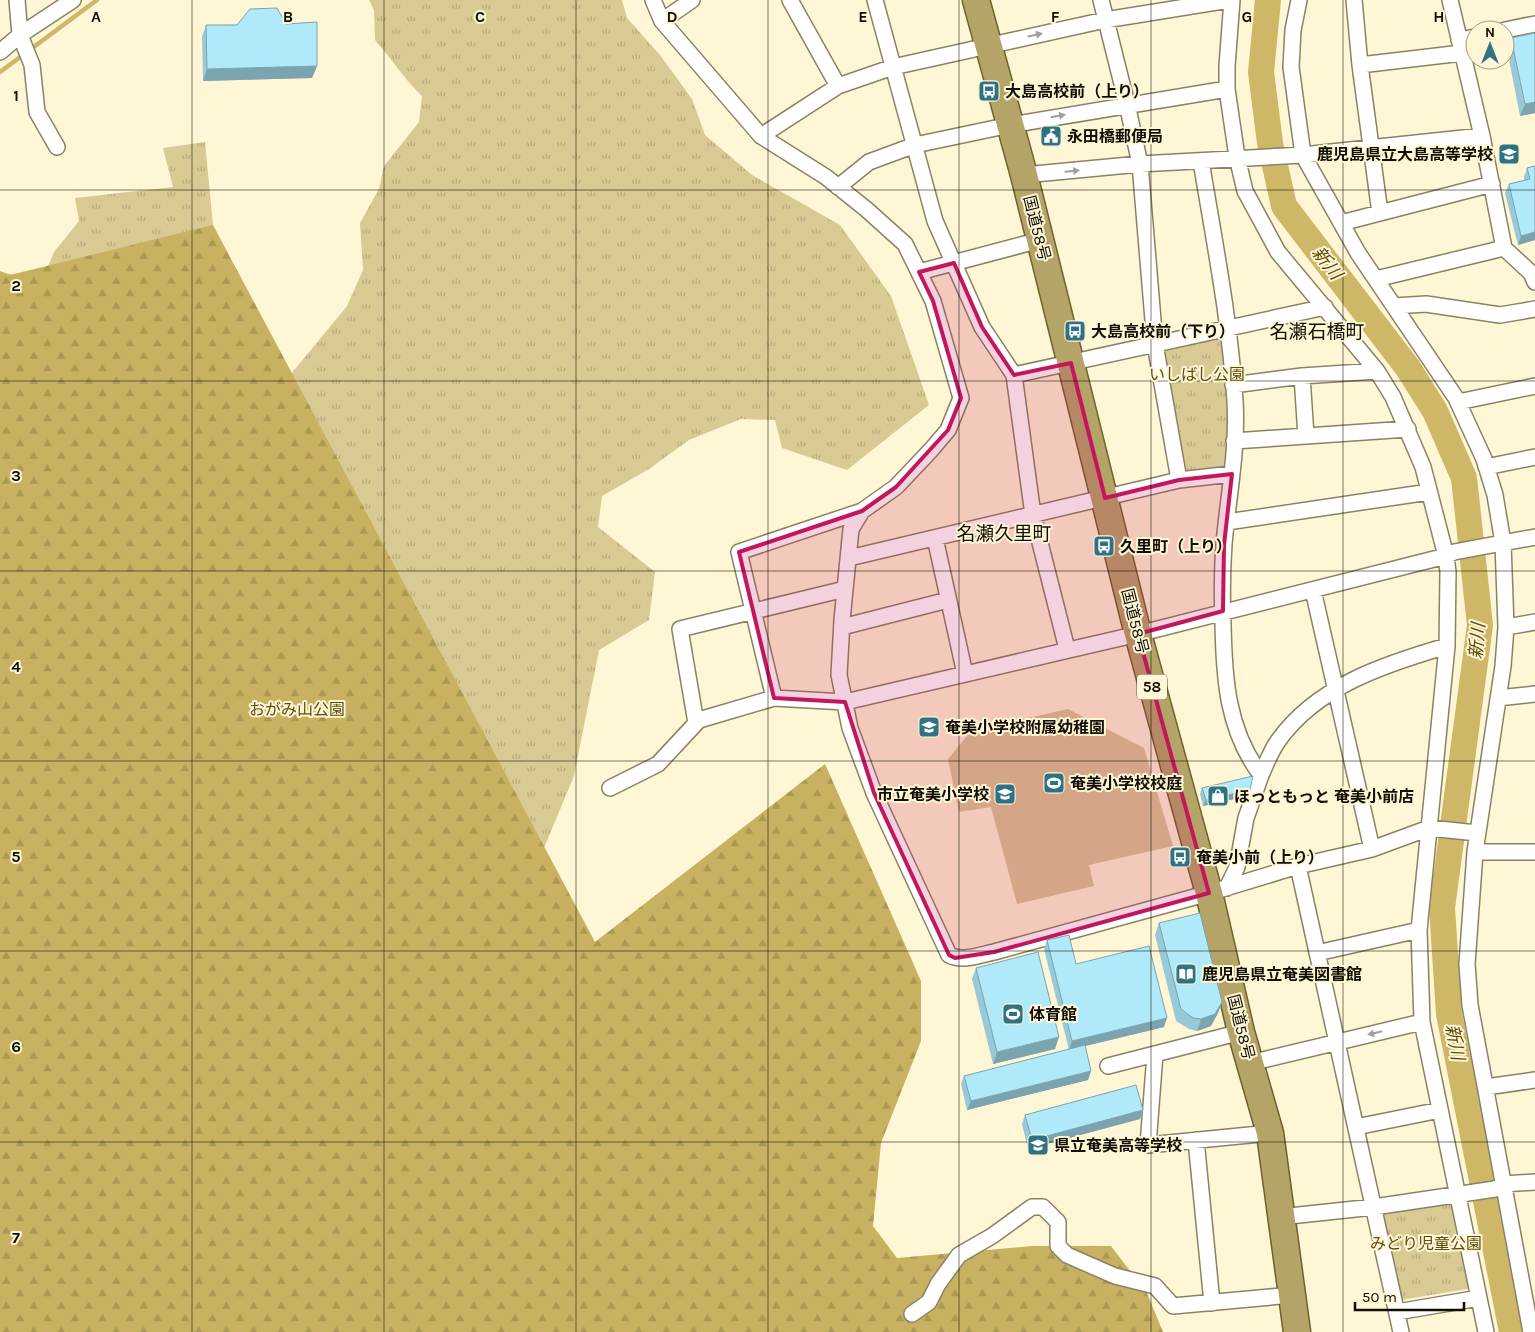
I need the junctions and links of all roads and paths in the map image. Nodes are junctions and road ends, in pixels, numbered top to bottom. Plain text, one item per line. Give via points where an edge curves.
1 (17, 0) edge
2 (73, 0) edge
3 (653, 0) edge
4 (692, 0) edge
5 (790, 0) edge
6 (875, 0) edge
7 (976, 0) edge
8 (1101, 0) edge
9 (1231, 0) edge
10 (1302, 0) edge
11 (1354, 0) edge
12 (1450, 0) edge
13 (1174, 4) edge
14 (1105, 20) junction
15 (662, 21) junction
16 (1535, 24) edge
17 (1515, 28) edge
18 (20, 35) junction
19 (1465, 44) edge
20 (987, 45) junction
21 (1461, 47) junction
22 (0, 52) edge
23 (1360, 65) junction
24 (893, 66) junction
25 (838, 86) junction
26 (1227, 89) junction
27 (1127, 104) junction
28 (1010, 125) junction
29 (761, 136) junction
30 (1482, 136) junction
31 (915, 145) junction
32 (57, 147) dead end
33 (1370, 148) junction
34 (1297, 154) junction
35 (1242, 157) junction
36 (1201, 161) junction
37 (1140, 164) junction
38 (1024, 175) junction
39 (1492, 184) junction
40 (838, 187) junction
41 (1380, 213) junction
42 (1341, 223) junction
43 (1040, 240) junction
44 (1504, 248) junction
45 (954, 263) junction
46 (919, 272) junction
47 (1376, 279) junction
48 (1535, 282) edge
49 (1394, 306) junction
50 (1325, 307) junction
51 (1535, 309) edge
52 (1228, 328) junction
53 (1155, 344) junction
54 (1071, 363) junction
55 (1377, 371) junction
56 (1014, 375) junction
57 (1302, 376) junction
58 (1233, 385) junction
59 (1535, 386) edge
60 (1458, 402) junction
61 (1408, 429) junction
62 (1306, 436) junction
63 (1234, 441) junction
64 (1535, 457) edge
65 (1486, 467) junction
66 (1232, 474) junction
67 (1179, 480) junction
68 (1429, 492) junction
69 (1105, 498) junction
70 (862, 511) junction
71 (1032, 515) junction
72 (1226, 522) junction
73 (1535, 537) edge
74 (935, 538) junction
75 (1499, 544) junction
76 (1450, 554) junction
77 (849, 558) junction
78 (845, 589) junction
79 (1313, 590) junction
80 (948, 600) junction
81 (1223, 611) junction
82 (753, 613) junction
83 (1535, 622) edge
84 (842, 626) junction
85 (1506, 627) junction
86 (1138, 634) junction
87 (1447, 646) junction
88 (1067, 649) junction
89 (965, 674) junction
90 (1335, 690) junction
91 (1535, 694) edge
92 (774, 698) junction
93 (1498, 698) junction
94 (845, 702) junction
95 (696, 723) junction
96 (1260, 775) junction
97 (610, 788) dead end
98 (1430, 828) junction
99 (1477, 833) junction
100 (1372, 849) junction
101 (1475, 852) junction
102 (1535, 852) edge
103 (1298, 866) junction
104 (1218, 891) junction
105 (1419, 930) junction
106 (1317, 953) junction
107 (1422, 1022) junction
108 (1241, 1032) junction
109 (1337, 1041) junction
110 (1155, 1054) junction
111 (1250, 1063) junction
112 (1108, 1066) dead end
113 (1535, 1080) edge
114 (1486, 1087) junction
115 (1440, 1110) junction
116 (1356, 1127) junction
117 (1270, 1133) junction
118 (1196, 1140) junction
119 (1535, 1182) edge
120 (1499, 1186) junction
121 (1462, 1194) junction
122 (1374, 1207) junction
123 (1280, 1217) junction
124 (1528, 1283) edge
125 (1292, 1295) junction
126 (1479, 1298) junction
127 (1212, 1303) junction
128 (1397, 1312) junction
129 (912, 1314) dead end
130 (1297, 1332) edge
131 (1402, 1332) edge
132 (1486, 1332) edge
133 (1531, 1332) edge

1 - 18 street
2 - 18 street
3 - 15 street
4 - 15 street
5 - 25 street
6 - 24 street
7 - 20 highway, 国道58号 / 58
8 - 14 street
9 - 13 street
9 - 26 street
10 - 34 street via 1293,30 1291,66
11 - 23 street
12 - 21 street
13 - 14 street
20 -> 14 street
14 - 27 street
15 - 29 street
16 - 17 street
18 - 22 street
18 - 32 street via 32,65 37,112
19 - 21 street
20 - 24 street
20 - 28 highway, 国道58号 / 58
21 - 23 street
21 - 30 street
23 - 33 street
24 - 25 street
24 - 31 street
25 - 29 street
26 - 27 street
26 - 35 street
28 -> 27 street
27 - 37 street
28 - 31 street
28 - 38 highway, 国道58号 / 58
29 - 40 street
30 - 33 street
30 - 39 street
31 - 40 street via 869,162
31 - 45 street via 936,221
33 - 34 street
33 - 41 street
34 - 35 street
34 - 42 street
35 - 36 street
35 - 50 street via 1246,190 1278,252
36 - 37 street
36 - 52 street
38 -> 37 street
37 - 53 street
38 - 43 highway, 国道58号 / 58
39 - 41 street
39 - 44 street
40 - 46 street via 906,244
41 - 42 street
42 - 47 street
43 - 45 street
43 - 54 highway, 国道58号 / 58
44 - 47 street
44 - 48 street via 1531,273
45 - 46 street
45 - 56 street via 982,327
46 - 70 street via 933,300 961,398 948,430 931,450 896,487
47 - 49 street
49 - 51 street via 1426,304 1500,315
49 - 60 street
50 - 52 street
50 - 55 street
52 - 53 street
52 - 58 street
53 - 54 street
53 - 67 street
54 - 56 street
54 - 69 highway, 国道58号 / 58
55 - 57 street
55 - 61 street
56 - 71 street
57 - 58 street
57 - 62 street
58 - 63 street via 1236,402
59 - 60 street
60 - 65 street
61 - 62 street
61 - 68 street
62 - 63 street
63 - 66 street
64 - 65 street
65 - 75 street via 1495,495
66 - 67 street
66 - 72 street
67 - 69 street
68 - 72 street
68 - 76 street
69 - 71 street
69 - 86 highway, 国道58号 / 58
70 - 77 street via 851,529
70 - 82 street via 739,552
71 - 74 street
71 - 88 street
72 - 81 street
73 - 75 street
74 - 77 street
74 - 80 street
75 - 76 street
75 - 85 street
76 - 79 street
76 - 87 street
77 - 78 street
78 - 82 street
78 - 84 street
79 - 81 street
79 - 90 street
80 - 84 street
80 - 89 street
81 - 86 street
81 - 96 street via 1225,680 1230,713 1249,760
82 - 92 street
82 - 95 street via 680,629
83 - 85 street
84 - 94 street via 839,675
85 - 93 street
86 - 88 street
86 - 104 highway, 国道58号 / 58
87 - 90 street via 1374,670
87 - 98 street
88 - 89 street
89 - 94 street
90 - 96 street via 1305,710 1278,741
90 - 100 street
91 - 93 street
92 - 94 street
92 - 95 street
93 - 99 street
94 - 104 street via 850,728 874,793 949,955 955,958 994,952
95 - 97 street via 658,764
96 - 104 street via 1246,818 1236,867
98 - 99 street
98 - 100 street
98 - 105 street
99 - 101 street
100 - 103 street
101 - 102 street
101 - 114 street via 1467,964 1470,1005
103 - 104 street
103 - 106 street
104 - 108 highway, 国道58号 / 58
105 - 106 street
105 - 107 street
106 - 109 street
107 -> 109 street
107 - 115 street
108 - 110 street
108 - 111 highway, 国道58号 / 58
109 - 111 street
109 - 116 street
110 - 112 street
110 - 118 street via 1148,1145
111 - 117 highway, 国道58号 / 58
113 - 114 street
114 - 120 street
115 - 116 street
115 - 121 street
116 - 122 street
117 - 118 street
117 - 123 highway, 国道58号 / 58
118 - 127 street
119 - 120 street
120 - 121 street
120 - 124 street
121 - 122 street
121 - 126 street
122 - 123 street
122 - 128 street
123 - 125 highway, 国道58号 / 58
124 - 133 street
125 - 127 street
125 - 130 highway, 国道58号 / 58
126 - 128 street
126 - 132 street
127 - 129 street via 1173,1306 1155,1286 1115,1276 1067,1255 1058,1246 1058,1222 1043,1207 1032,1207 960,1254 938,1284 930,1302
128 - 131 street

